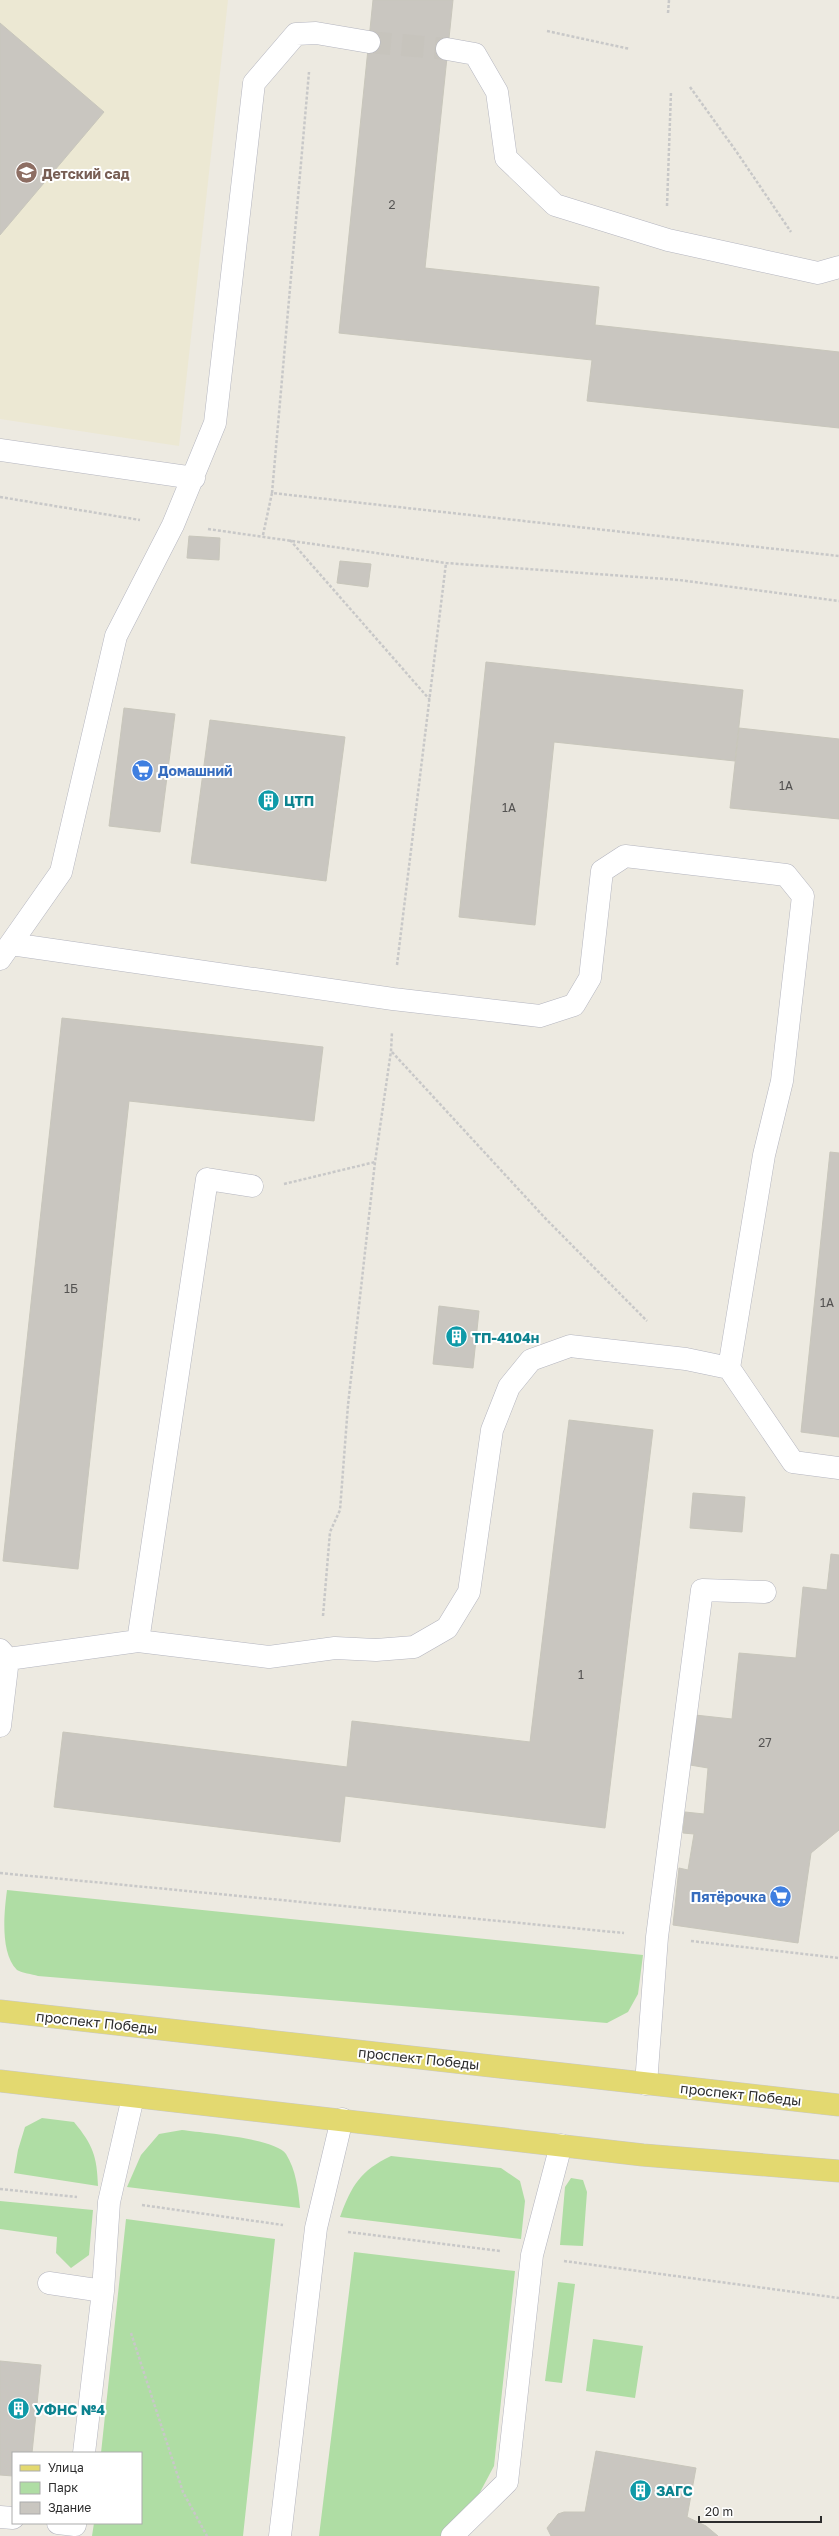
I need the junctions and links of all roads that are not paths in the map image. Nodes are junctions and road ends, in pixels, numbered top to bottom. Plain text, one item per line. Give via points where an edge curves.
1 (369, 42) tunnel mouth
2 (448, 49) tunnel mouth
3 (839, 265) edge
4 (0, 450) edge
5 (194, 478) junction
6 (6, 952) edge
7 (252, 1186) road end
8 (729, 1368) junction
9 (839, 1468) edge
10 (765, 1592) dead end
11 (138, 1641) junction
12 (4, 1654) edge
13 (0, 1726) edge
14 (0, 2011) edge
15 (0, 2081) edge
16 (646, 2084) junction
17 (133, 2097) junction
18 (839, 2105) edge
19 (342, 2119) junction
20 (561, 2145) junction
21 (839, 2171) edge
22 (49, 2283) dead end
23 (103, 2291) junction
24 (84, 2452) edge
25 (0, 2517) edge
26 (12, 2518) edge
27 (280, 2536) edge
28 (452, 2536) edge

1 - 5 lane via 316,33 296,34 254,83 215,423
2 - 3 lane via 475,54 497,92 506,158 555,205 668,240 818,273
4 - 5 lane
5 - 6 lane via 116,636 61,872
6 - 8 lane via 540,1016 574,1005 590,978 602,870 625,856 786,874 803,896 784,1066 764,1155
7 - 11 lane via 207,1179
8 - 9 lane via 793,1462
8 - 11 lane via 686,1359 570,1346 531,1360 509,1386 492,1430 469,1592 447,1628 414,1647 318,1650 269,1657
10 - 16 lane via 702,1590 658,1937
11 - 12 lane
12 - 13 lane
14 - 16 main road, проспект Победы
15 - 17 main road
16 - 18 main road, проспект Победы
17 - 19 main road
17 - 23 lane via 109,2202
19 - 20 main road
19 - 27 lane via 316,2228
20 - 21 main road via 642,2155
20 - 28 lane via 532,2255 507,2482
22 - 23 lane
23 - 24 lane
25 - 26 lane

